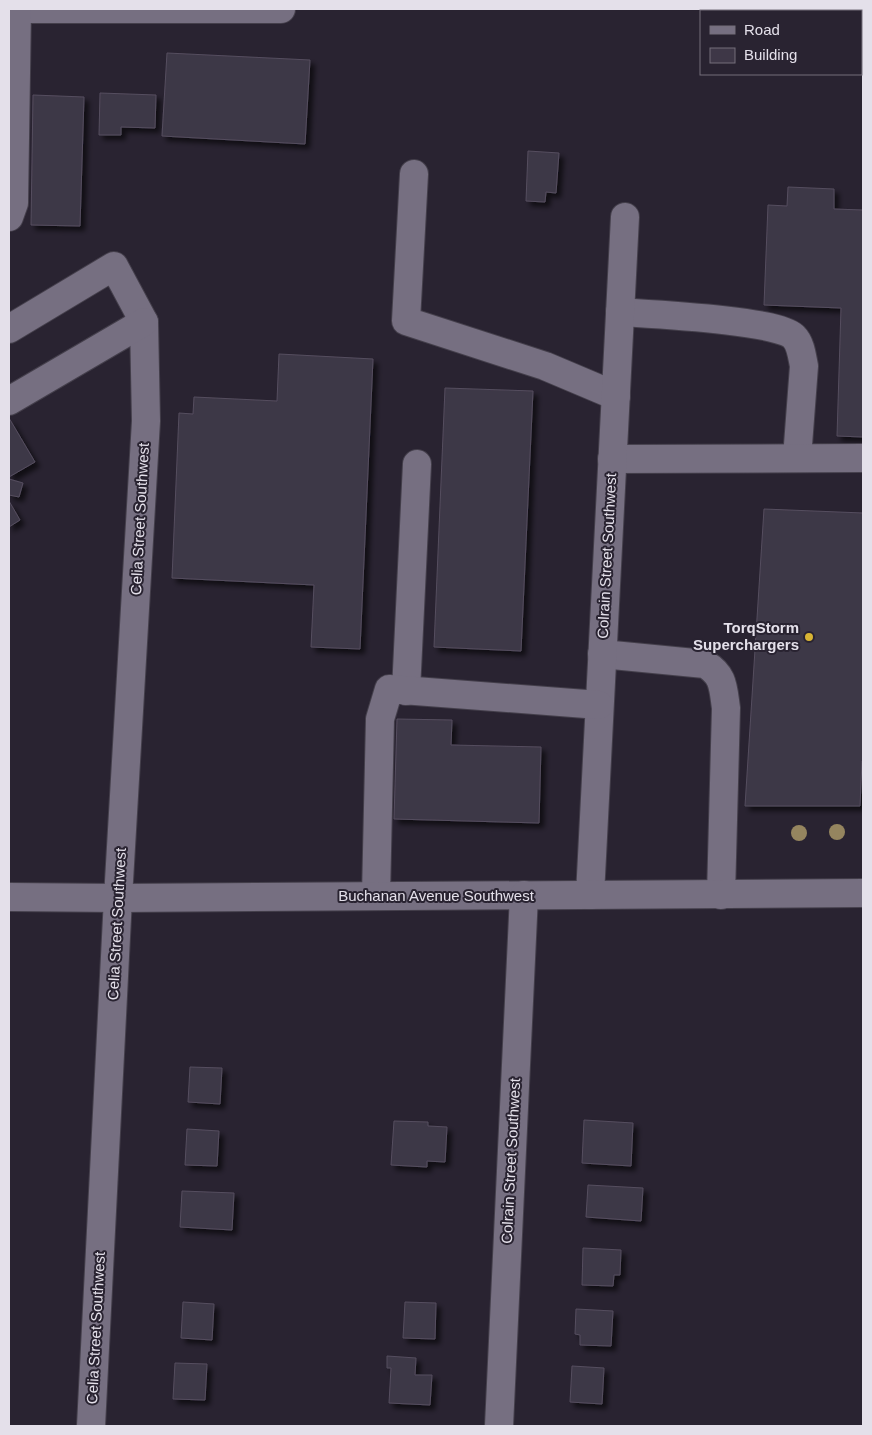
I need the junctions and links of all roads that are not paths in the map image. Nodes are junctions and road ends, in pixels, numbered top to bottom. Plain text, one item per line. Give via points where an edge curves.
1 (9, 9) edge
2 (17, 9) edge
3 (281, 9) edge
4 (414, 174) dead end
5 (9, 217) edge
6 (625, 217) dead end
7 (620, 312) junction
8 (144, 322) junction
9 (9, 329) edge
10 (616, 396) junction
11 (9, 401) edge
12 (797, 458) junction
13 (863, 458) edge
14 (612, 459) junction
15 (417, 464) dead end
16 (602, 654) junction
17 (398, 690) junction
18 (599, 706) junction
19 (863, 893) edge
20 (524, 895) junction
21 (590, 895) junction
22 (721, 895) junction
23 (376, 896) junction
24 (9, 897) edge
25 (118, 898) junction
26 (91, 1426) edge
27 (498, 1426) edge

1 - 2 street
2 - 3 street
2 - 5 street via 14,203
4 - 10 street via 406,321 545,366
6 - 7 street, Colrain Street Southwest
7 - 10 street, Colrain Street Southwest
7 - 12 street via 748,324 784,330 794,337 804,366
8 - 9 street via 114,266
8 - 11 street
8 - 25 street, Celia Street Southwest via 146,421
10 - 14 street, Colrain Street Southwest
12 - 13 street
12 - 14 street
14 - 16 street, Colrain Street Southwest
15 - 17 street
16 - 18 street, Colrain Street Southwest
16 - 22 street via 705,664 715,670 723,685 726,708
17 - 18 street
17 - 23 street via 380,719
18 - 21 street, Colrain Street Southwest
19 - 22 street, Buchanan Avenue Southwest
20 - 21 street, Buchanan Avenue Southwest
20 - 23 street, Buchanan Avenue Southwest
20 - 27 street, Colrain Street Southwest
21 - 22 street, Buchanan Avenue Southwest
23 - 25 street, Buchanan Avenue Southwest
24 - 25 street, Buchanan Avenue Southwest
25 - 26 street, Celia Street Southwest

